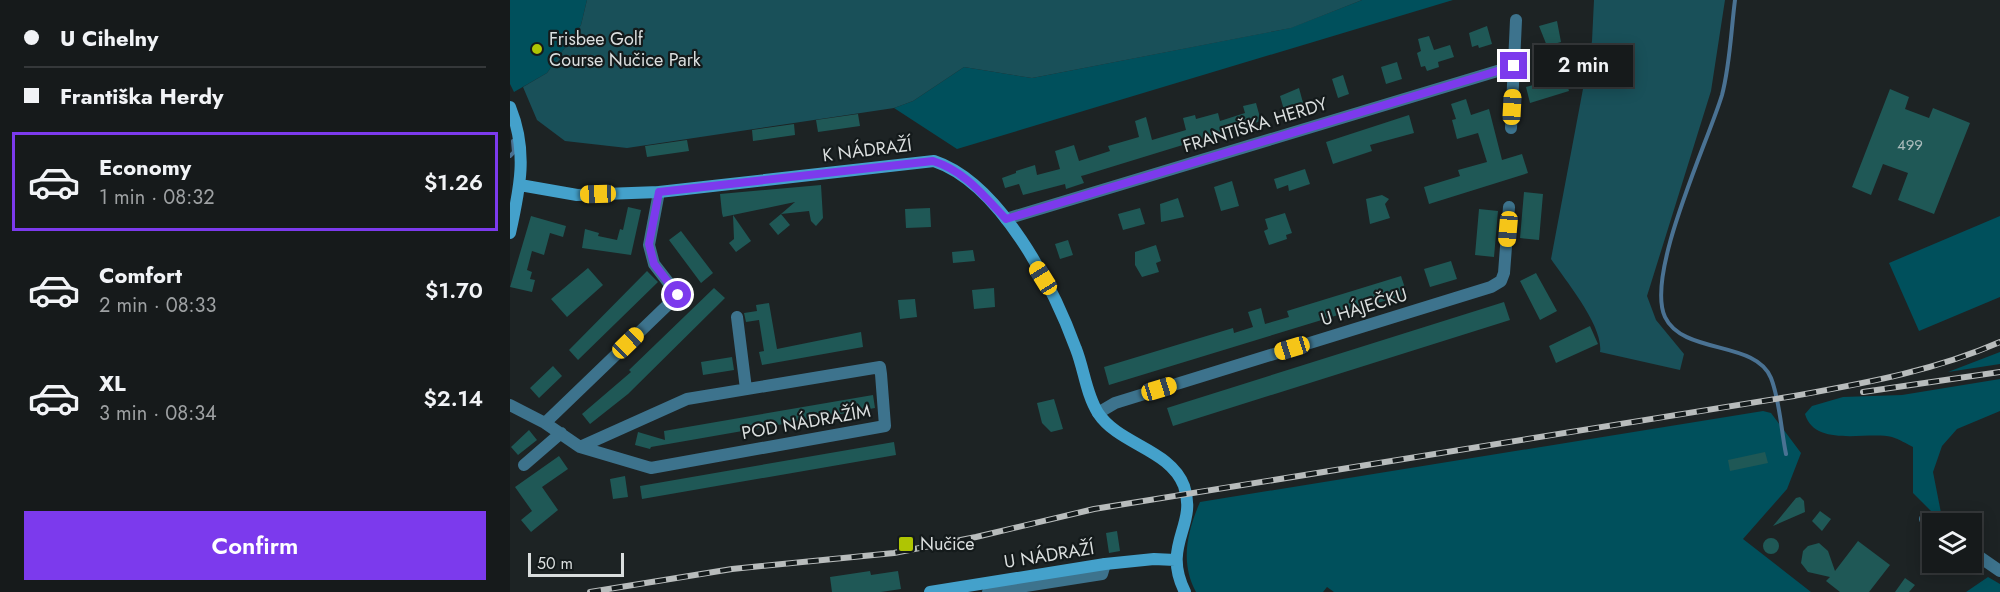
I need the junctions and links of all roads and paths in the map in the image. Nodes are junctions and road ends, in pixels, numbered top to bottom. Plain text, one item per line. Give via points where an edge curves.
1 (1516, 20) dead end
2 (1514, 66) junction
3 (510, 107) edge
4 (1511, 128) dead end
5 (515, 186) edge
6 (659, 192) junction
7 (1509, 207) dead end
8 (1006, 219) junction
9 (510, 233) edge
10 (737, 317) dead end
11 (746, 389) junction
12 (510, 405) edge
13 (1098, 413) junction
14 (545, 423) junction
15 (561, 433) junction
16 (580, 447) junction
17 (524, 465) dead end
18 (1982, 559) edge
19 (1175, 560) junction
20 (1105, 564) junction
21 (2000, 571) edge
22 (930, 592) edge
23 (988, 592) edge
24 (1185, 592) edge

1 - 2 street
2 - 4 street
2 - 8 street, FRANTIŠKA HERDY
3 - 5 main road via 519,129
5 - 6 main road, K NÁDRAŽÍ via 578,195
5 - 9 main road
6 - 8 main road, K NÁDRAŽÍ via 933,161 952,167 966,178
6 - 14 street via 649,244 654,264 678,295
7 - 13 street, U HÁJEČKU via 1504,273 1501,281 1491,287 1115,403
8 - 13 main road, K NÁDRAŽÍ via 1064,320
10 - 11 street
11 - 16 street, POD NÁDRAŽÍM via 687,399
11 - 16 street, POD NÁDRAŽÍM via 879,367 885,426 651,468
12 - 14 street, POD NÁDRAŽÍM
13 - 19 main road, K NÁDRAŽÍ via 1113,430 1154,454 1181,480 1187,507
14 - 15 street, POD NÁDRAŽÍM
15 - 16 street, POD NÁDRAŽÍM
15 - 17 street
18 - 21 street
19 - 20 main road, U NÁDRAŽÍ
19 - 24 main road
20 - 22 main road, U NÁDRAŽÍ
20 - 23 street via 1102,574

